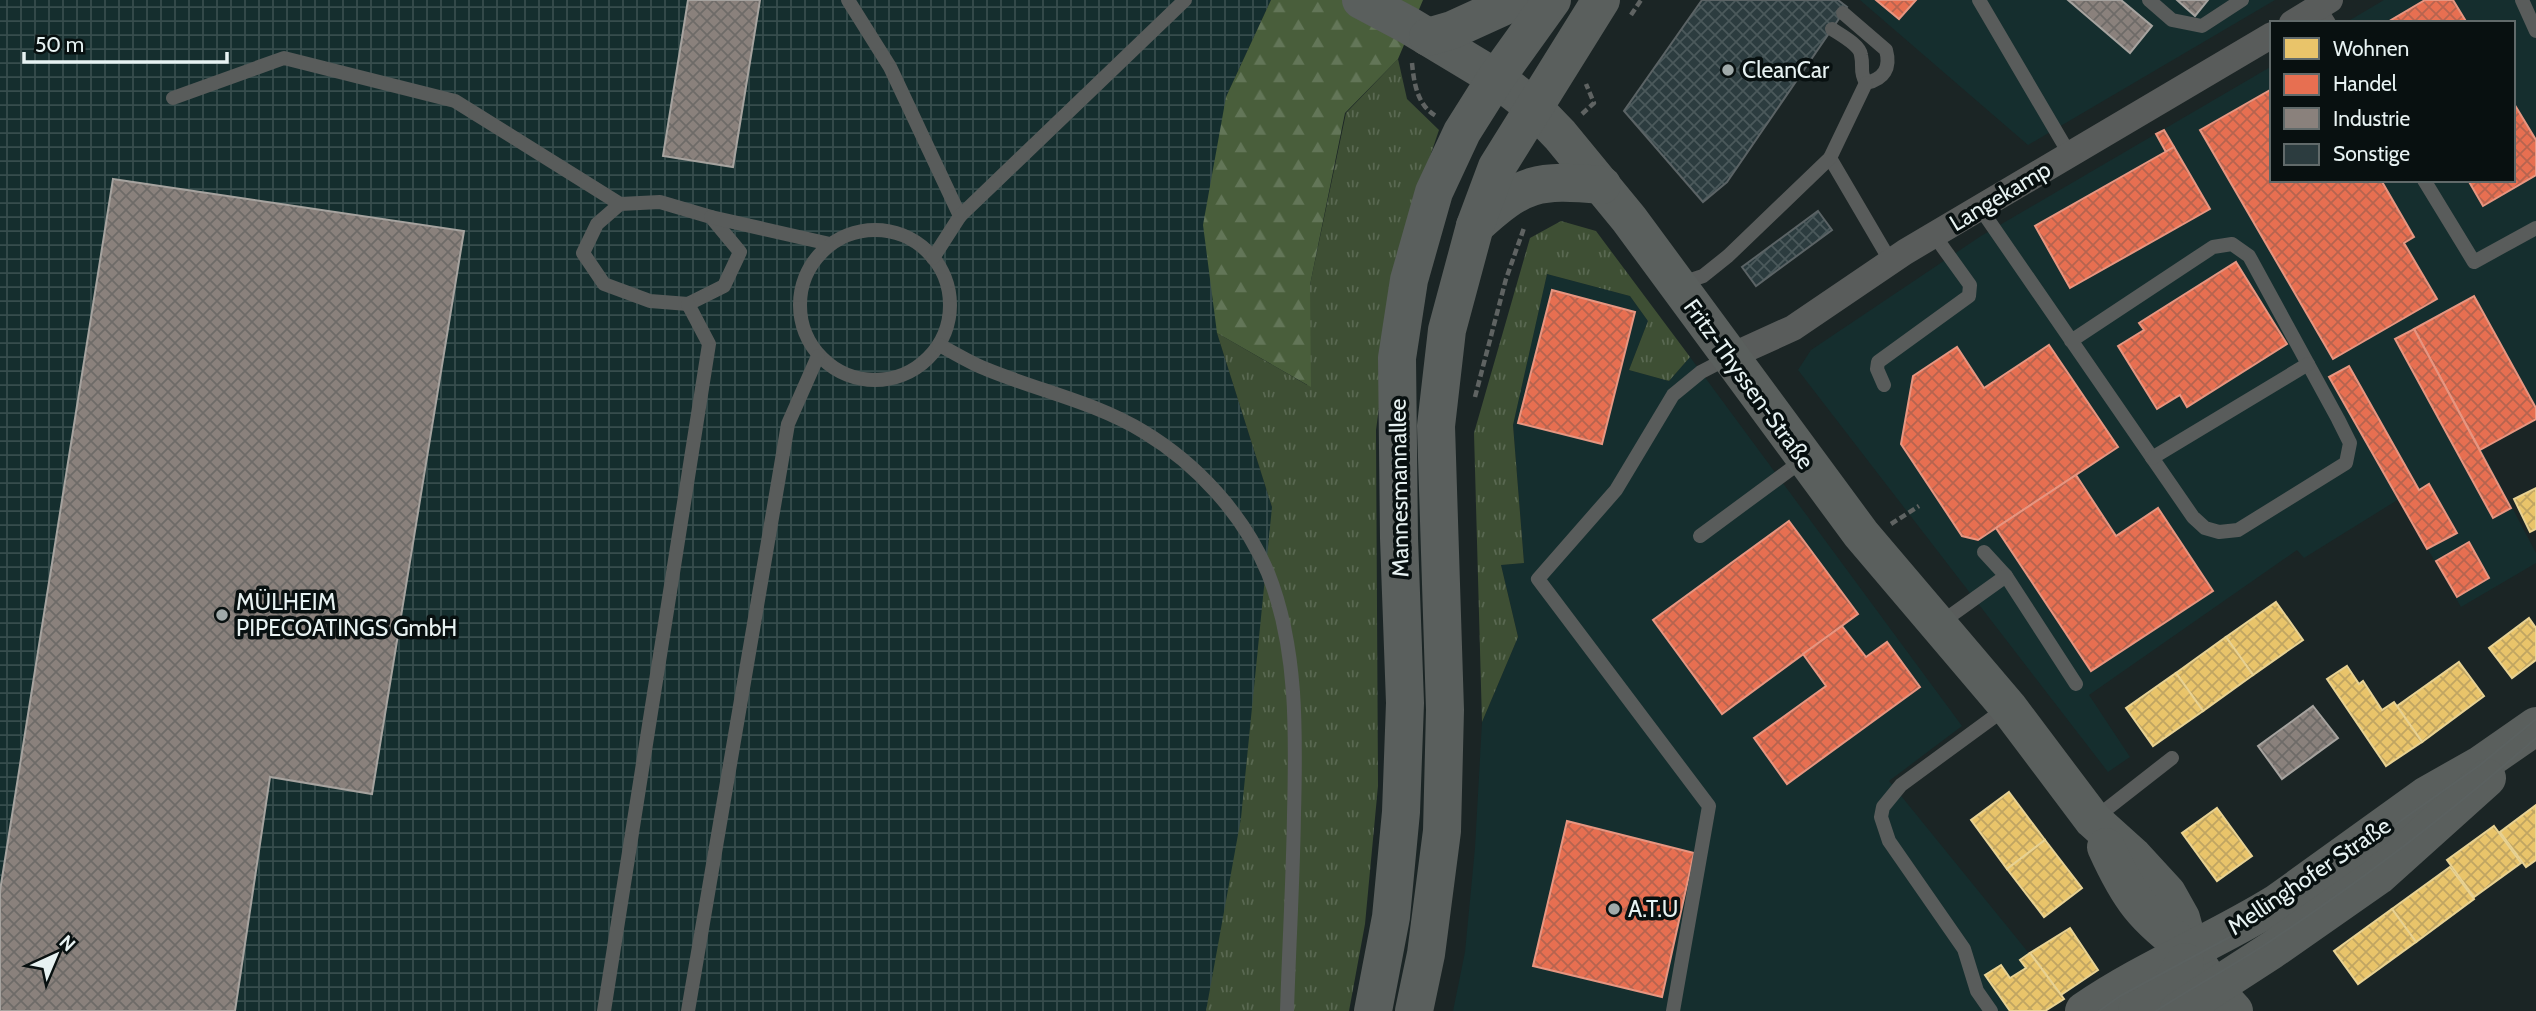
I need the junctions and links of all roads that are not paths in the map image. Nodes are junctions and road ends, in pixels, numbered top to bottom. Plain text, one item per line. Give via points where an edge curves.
1 (848, 0) edge
2 (1185, 0) edge
3 (1361, 0) edge
4 (1518, 0) edge
5 (1552, 0) edge
6 (1601, 0) edge
7 (1979, 0) edge
8 (2149, 0) edge
9 (2242, 0) edge
10 (2522, 0) edge
11 (2326, 10) edge
12 (1843, 13) dead end
13 (2297, 21) edge
14 (1832, 29) dead end
15 (1418, 31) junction
16 (2536, 31) edge
17 (2270, 36) edge
18 (1496, 78) junction
19 (1866, 83) junction
20 (173, 98) dead end
21 (1533, 107) junction
22 (2070, 155) junction
23 (1830, 158) junction
24 (2425, 182) edge
25 (1602, 185) junction
26 (620, 204) junction
27 (1980, 208) junction
28 (960, 216) junction
29 (711, 217) junction
30 (1475, 226) junction
31 (2536, 228) edge
32 (1934, 235) junction
33 (830, 244) junction
34 (933, 258) junction
35 (1891, 262) junction
36 (1676, 285) junction
37 (688, 304) junction
38 (2071, 341) junction
39 (939, 345) junction
40 (818, 356) junction
41 (1729, 357) junction
42 (2308, 364) junction
43 (1884, 385) dead end
44 (2152, 458) junction
45 (1804, 459) junction
46 (1700, 536) dead end
47 (1984, 552) dead end
48 (2006, 576) junction
49 (1938, 625) junction
50 (2076, 684) dead end
51 (2008, 707) junction
52 (2532, 729) edge
53 (2172, 758) dead end
54 (2093, 820) junction
55 (2208, 977) edge
56 (604, 1011) edge
57 (688, 1011) edge
58 (1287, 1011) edge
59 (1373, 1011) edge
60 (1415, 1011) edge
61 (1673, 1011) edge
62 (1991, 1011) edge
63 (2084, 1011) edge
64 (2137, 1011) edge
65 (2178, 1011) edge

1 - 28 lane via 890,67
2 - 28 lane
3 - 15 street, Fritz-Thyssen-Straße
4 - 15 street via 1452,30
5 - 18 street, Mannesmannallee
6 - 21 street, Mannesmannallee
7 - 22 lane
8 - 9 lane via 2172,20 2202,26
10 - 16 lane
11 - 13 street
12 - 19 lane via 1885,50 1888,58 1878,80
14 - 19 lane via 1859,49
15 - 18 street, Fritz-Thyssen-Straße
17 - 22 street, Langekamp
18 - 21 street, Fritz-Thyssen-Straße
18 - 59 street, Mannesmannallee via 1462,131 1434,192 1409,280 1397,358 1405,703 1401,812 1391,917
19 - 23 lane
20 - 26 lane via 284,58 455,101
21 - 25 street, Fritz-Thyssen-Straße
21 - 30 street, Mannesmannallee via 1497,167
22 - 27 street, Langekamp
23 - 35 lane
23 - 36 lane via 1728,256 1703,276
24 - 31 lane via 2474,262
25 - 30 street via 1539,183 1499,204
25 - 36 street, Fritz-Thyssen-Straße
26 - 29 lane via 660,202
26 - 37 lane via 597,224 583,253 604,284 650,301
27 - 32 street, Langekamp
27 - 38 lane
28 - 34 lane
29 - 33 lane
29 - 37 lane via 740,252 724,286
30 - 60 street, Mannesmannallee via 1447,330 1437,414 1445,710 1442,831
32 - 35 street, Langekamp
32 - 43 lane via 1970,285 1969,296 1878,362
33 - 34 lane via 854,232 882,230 907,237
33 - 40 lane via 806,272 799,298 804,334
34 - 39 lane via 948,286 949,321
35 - 41 street, Langekamp via 1793,328
36 - 41 street, Fritz-Thyssen-Straße
37 - 56 lane via 709,344
38 - 42 lane via 2213,247 2232,244 2249,256
38 - 44 lane
39 - 40 lane via 920,366 896,378 874,381 848,376
39 - 58 lane via 986,369 1095,407 1145,432 1213,489 1256,548 1275,596 1290,674 1295,771
40 - 57 lane via 788,424
41 - 45 street, Fritz-Thyssen-Straße
41 - 61 lane via 1673,395 1616,490 1538,579 1709,806
42 - 44 lane
42 - 44 lane via 2350,443 2346,463 2238,530 2205,528
45 - 46 lane
45 - 49 street, Fritz-Thyssen-Straße via 1860,534
47 - 48 lane
48 - 49 lane
48 - 50 lane
49 - 51 street, Fritz-Thyssen-Straße
51 - 54 street, Fritz-Thyssen-Straße
51 - 62 lane via 1901,785 1883,807 1881,817 1889,841 1964,949 1977,991
52 - 55 street, Mellinghofer Straße via 2477,789 2378,876 2272,950
53 - 54 lane
54 - 55 street, Fritz-Thyssen-Straße via 2167,893
55 - 63 street, Mellinghofer Straße via 2116,989
55 - 64 street via 2186,961 2166,992
55 - 65 street, Mellinghofer Straße

